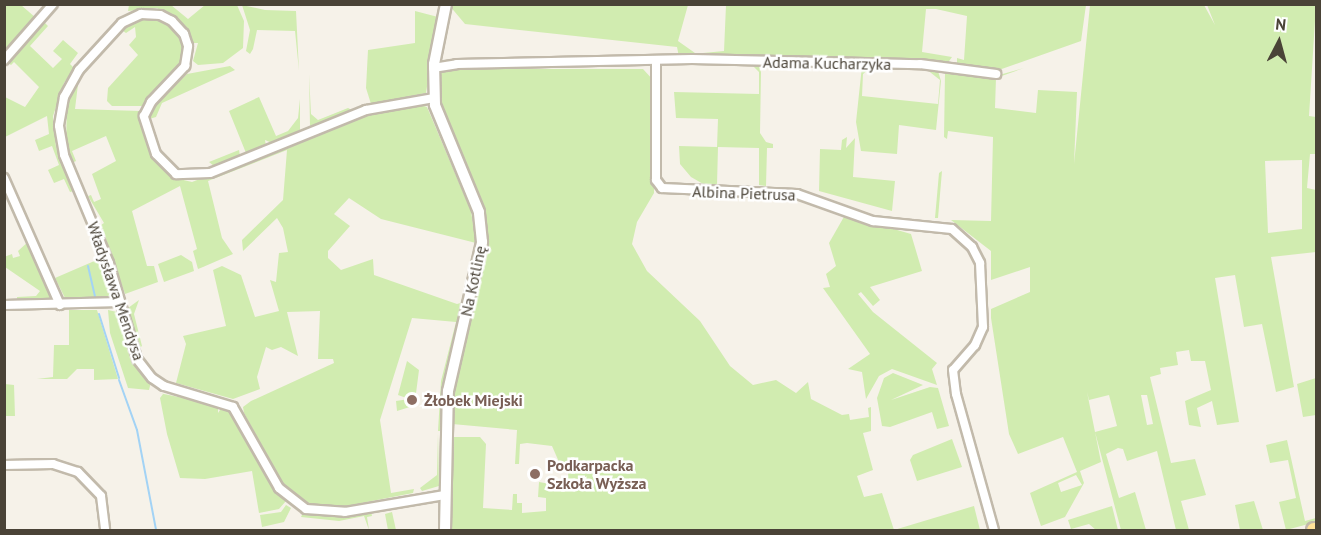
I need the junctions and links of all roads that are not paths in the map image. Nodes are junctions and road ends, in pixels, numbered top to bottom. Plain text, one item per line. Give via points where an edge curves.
1 (53, 4) edge
2 (446, 4) edge
3 (4, 60) edge
4 (656, 63) junction
5 (433, 68) junction
6 (996, 74) dead end
7 (434, 98) junction
8 (4, 178) edge
9 (120, 302) junction
10 (4, 305) edge
11 (60, 305) junction
12 (4, 465) edge
13 (444, 495) junction
14 (105, 531) edge
15 (445, 531) edge
16 (994, 531) edge

1 - 3 street
2 - 5 street, Na Kotlinę
4 - 5 street via 469,63
4 - 6 street, Adama Kucharzyka via 692,59 921,64
4 - 16 street, Albina Pietrusa via 656,180 662,189 797,194 873,221 952,229 972,247 980,263 983,327 975,345 953,370
5 - 7 street, Na Kotlinę
7 - 9 street, Władysława Mendysa via 366,110 210,173 176,174 156,154 144,116 151,102 185,66 186,39 175,24 160,15 141,14 126,20 72,79 62,103 59,126 64,155 104,248
7 - 13 street, Na Kotlinę via 440,125 479,213 482,234 480,263 448,391
8 - 11 street
9 - 11 street
9 - 13 street, Władysława Mendysa via 137,359 147,374 164,386 233,407 276,484 300,506 316,512 345,512
10 - 11 street
12 - 14 street via 56,465 78,472 102,499
13 - 15 street, Na Kotlinę

